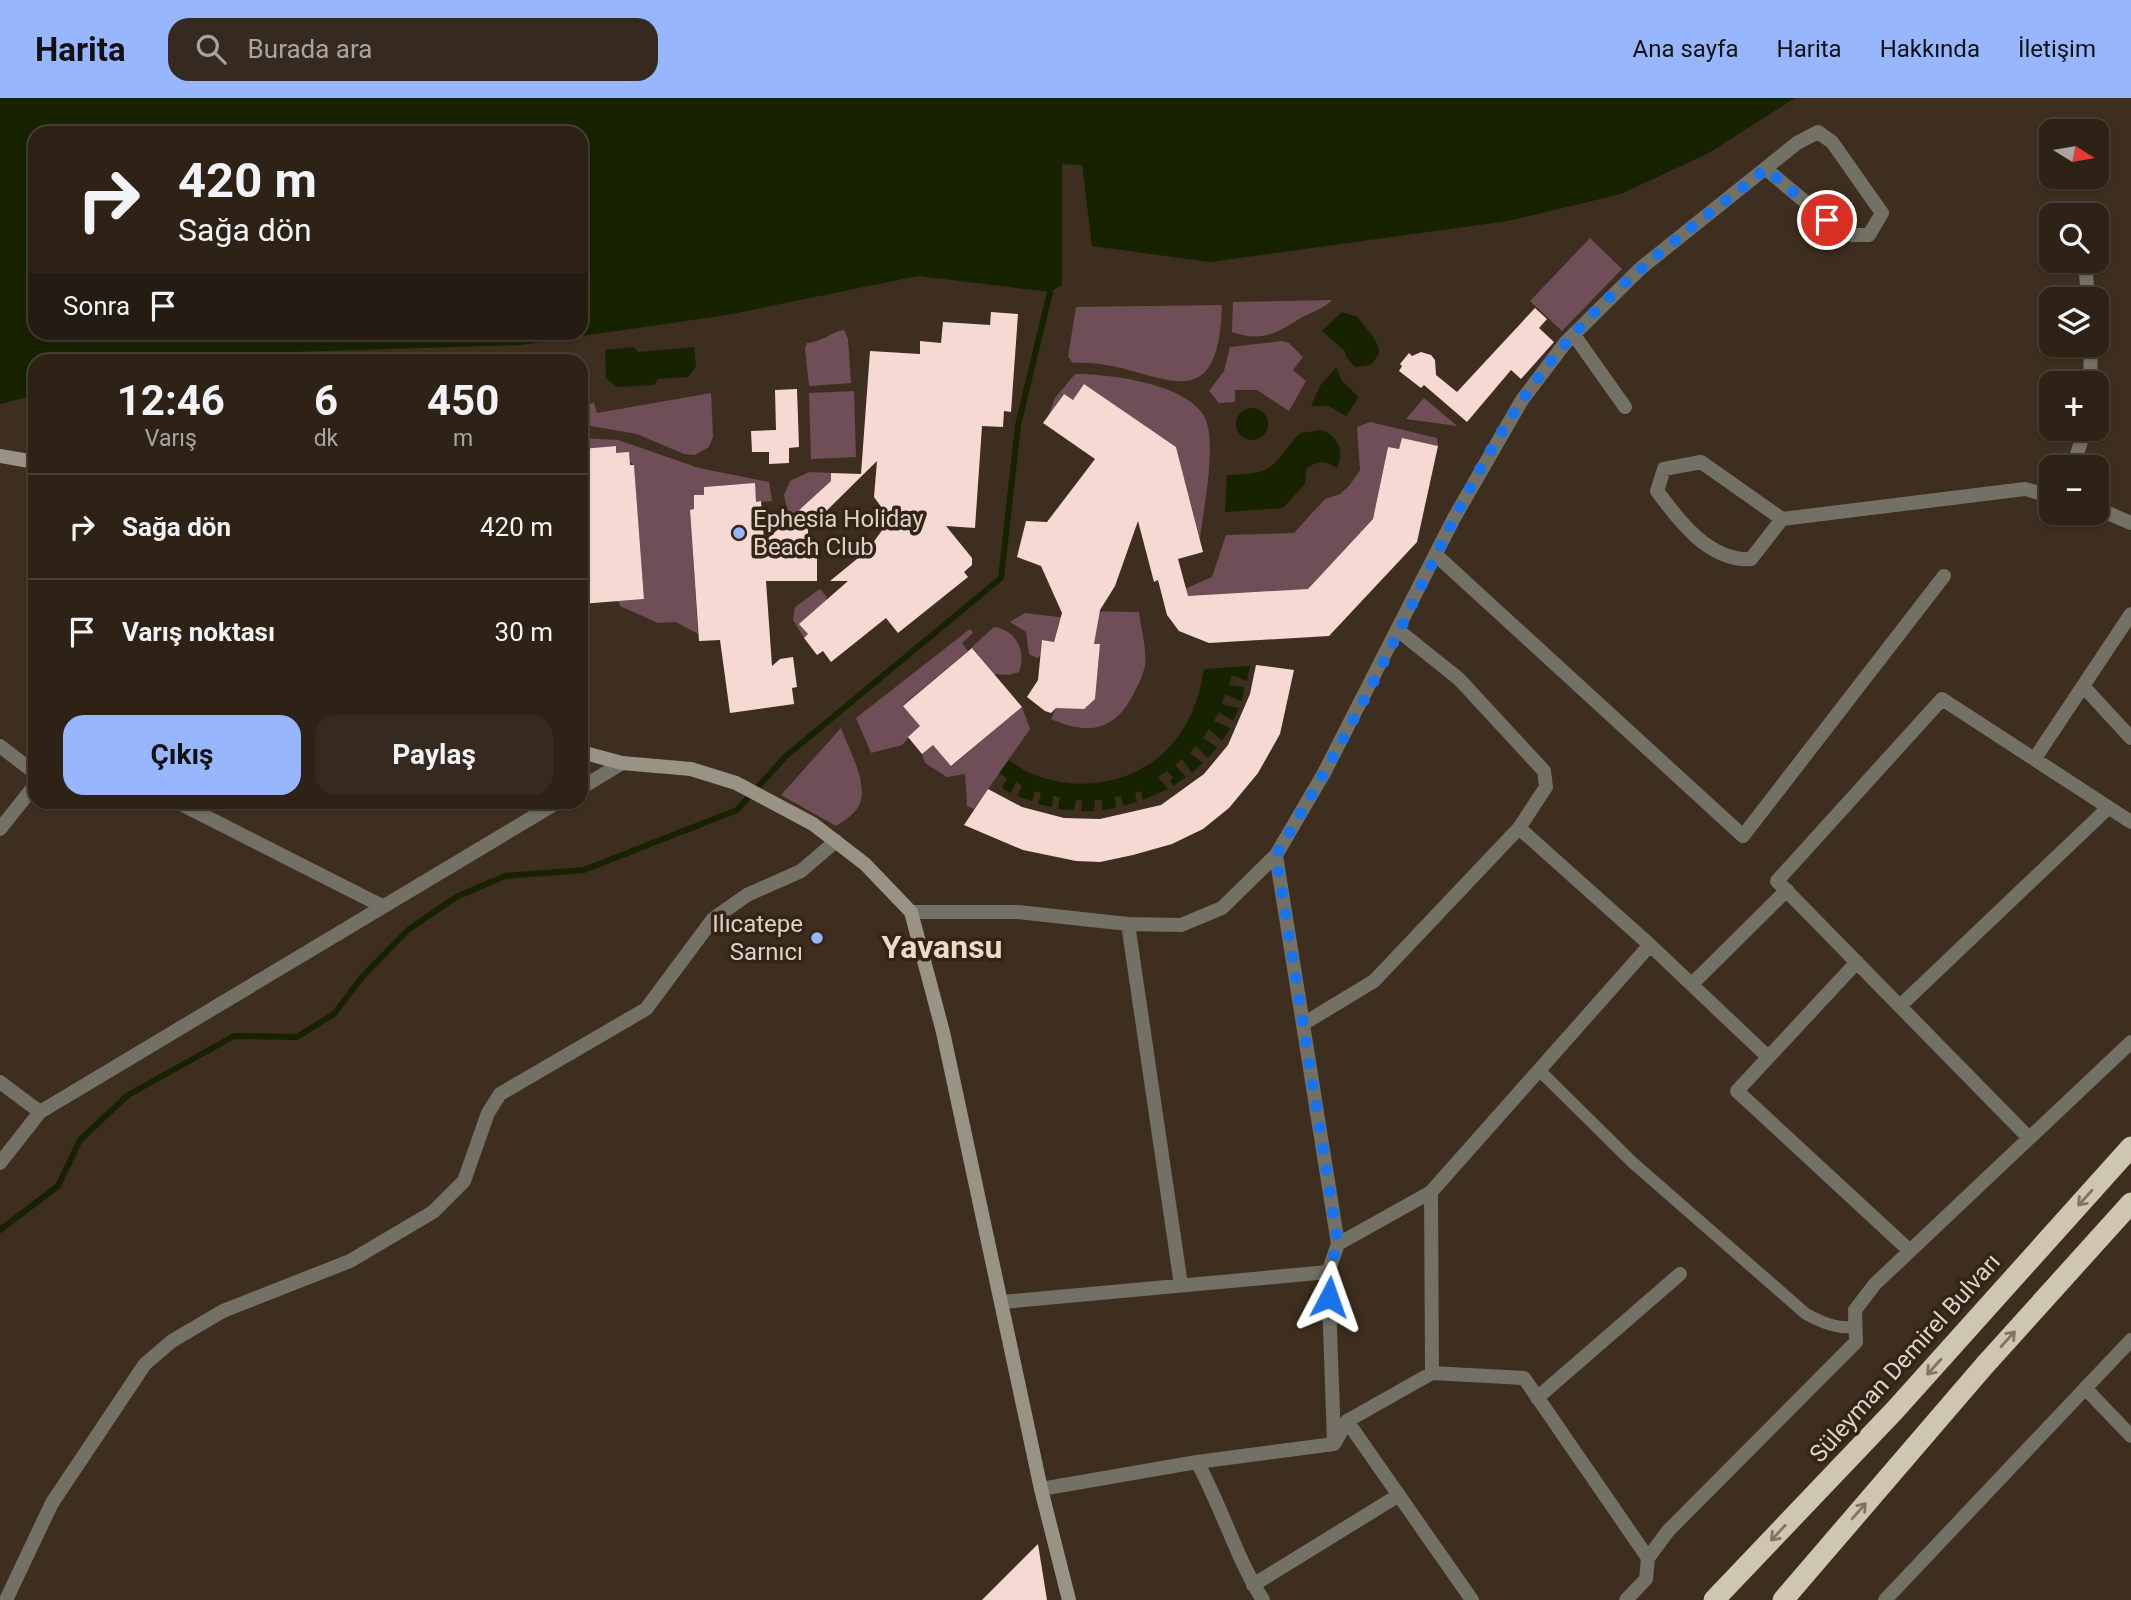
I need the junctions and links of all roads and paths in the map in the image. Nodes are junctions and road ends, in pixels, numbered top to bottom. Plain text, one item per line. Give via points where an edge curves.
1 (1766, 169) junction
2 (1574, 335) junction
3 (1625, 407) dead end
4 (0, 456) edge
5 (28, 461) edge
6 (2039, 493) edge
7 (2109, 514) edge
8 (1782, 519) junction
9 (2131, 523) edge
10 (1436, 555) junction
11 (1944, 576) dead end
12 (2131, 614) edge
13 (1399, 631) junction
14 (2083, 686) junction
15 (2131, 738) edge
16 (0, 746) edge
17 (588, 754) edge
18 (2035, 758) junction
19 (622, 763) junction
20 (28, 768) edge
21 (588, 784) edge
22 (28, 794) edge
23 (2108, 808) junction
24 (191, 809) edge
25 (546, 809) edge
26 (2131, 822) edge
27 (1519, 828) junction
28 (0, 829) edge
29 (835, 841) junction
30 (1276, 855) junction
31 (1787, 890) junction
32 (382, 906) junction
33 (911, 912) junction
34 (1128, 925) junction
35 (1650, 945) junction
36 (1857, 962) junction
37 (1692, 984) junction
38 (1900, 1006) junction
39 (1303, 1024) junction
40 (2131, 1042) edge
41 (1768, 1057) junction
42 (1539, 1070) junction
43 (0, 1082) edge
44 (40, 1112) junction
45 (2029, 1138) junction
46 (2131, 1147) edge
47 (0, 1163) edge
48 (1431, 1192) junction
49 (2131, 1203) edge
50 (1338, 1244) junction
51 (1910, 1251) junction
52 (1328, 1272) junction
53 (1680, 1274) dead end
54 (1181, 1285) junction
55 (1003, 1302) junction
56 (1855, 1327) junction
57 (2131, 1340) edge
58 (1432, 1373) junction
59 (2085, 1388) junction
60 (1537, 1398) junction
61 (1347, 1421) junction
62 (2131, 1436) edge
63 (1334, 1444) junction
64 (1197, 1462) junction
65 (1041, 1489) junction
66 (1399, 1495) junction
67 (1648, 1558) junction
68 (1253, 1585) junction
69 (3, 1600) edge
70 (1069, 1600) edge
71 (1263, 1600) edge
72 (1472, 1600) edge
73 (1626, 1600) edge
74 (1714, 1600) edge
75 (1783, 1600) edge
76 (1885, 1600) edge

1 - 1 street via 1852,235 1869,235 1882,213 1832,142 1818,132
1 - 2 street via 1641,268
2 - 3 street
2 - 10 street via 1522,400
4 - 5 street
6 - 8 street via 2025,489
7 - 9 street
8 - 8 street via 1701,462 1664,469 1657,491 1682,526 1732,561 1751,559
10 - 11 street via 1743,836
10 - 13 street
12 - 14 street
13 - 27 street via 1459,679 1544,771 1544,792
13 - 30 street
14 - 15 street
14 - 18 street
16 - 20 street
17 - 19 street
18 - 23 street
18 - 31 street via 1942,699 1777,881
19 - 21 street
19 - 29 street via 691,769 736,783 813,824
22 - 28 street
23 - 26 street
23 - 38 street
24 - 32 street
25 - 32 street
27 - 35 street
27 - 39 street via 1374,981
29 - 33 street via 865,864
29 - 69 street via 801,871 747,895 713,919 646,1009 500,1094 488,1113 464,1181 433,1212 350,1261 223,1311 172,1341 145,1364 52,1503
30 - 34 street via 1223,908 1181,925
30 - 39 street
31 - 36 street
31 - 37 street
32 - 44 street
33 - 34 street via 1018,912
33 - 55 street via 943,1032
34 - 54 street
35 - 37 street
35 - 42 street
36 - 38 street
36 - 41 street
37 - 41 street
38 - 45 street
39 - 50 street
40 - 45 street
41 - 51 street via 1737,1091
42 - 48 street
42 - 56 lane via 1632,1162 1806,1314 1824,1324
43 - 44 street
44 - 47 street
45 - 51 street
46 -> 74 highway, Süleyman Demirel Bulvarı via 1895,1410
48 - 50 street
48 - 58 street
75 -> 49 highway
50 - 52 street
51 - 56 street via 1875,1283 1855,1310
52 - 54 street
52 - 63 street
53 - 60 street
54 - 55 street
55 - 65 street
56 - 67 street via 1856,1342 1668,1531
57 - 59 street
58 - 60 street via 1524,1378
58 - 61 street
59 - 62 street
59 - 76 street
60 - 67 street
61 - 63 street
61 - 66 street
63 - 64 street
64 - 65 street
64 - 68 street via 1220,1504
65 - 70 street
66 - 68 street
66 - 72 street
67 - 73 street via 1646,1579
68 - 71 street

